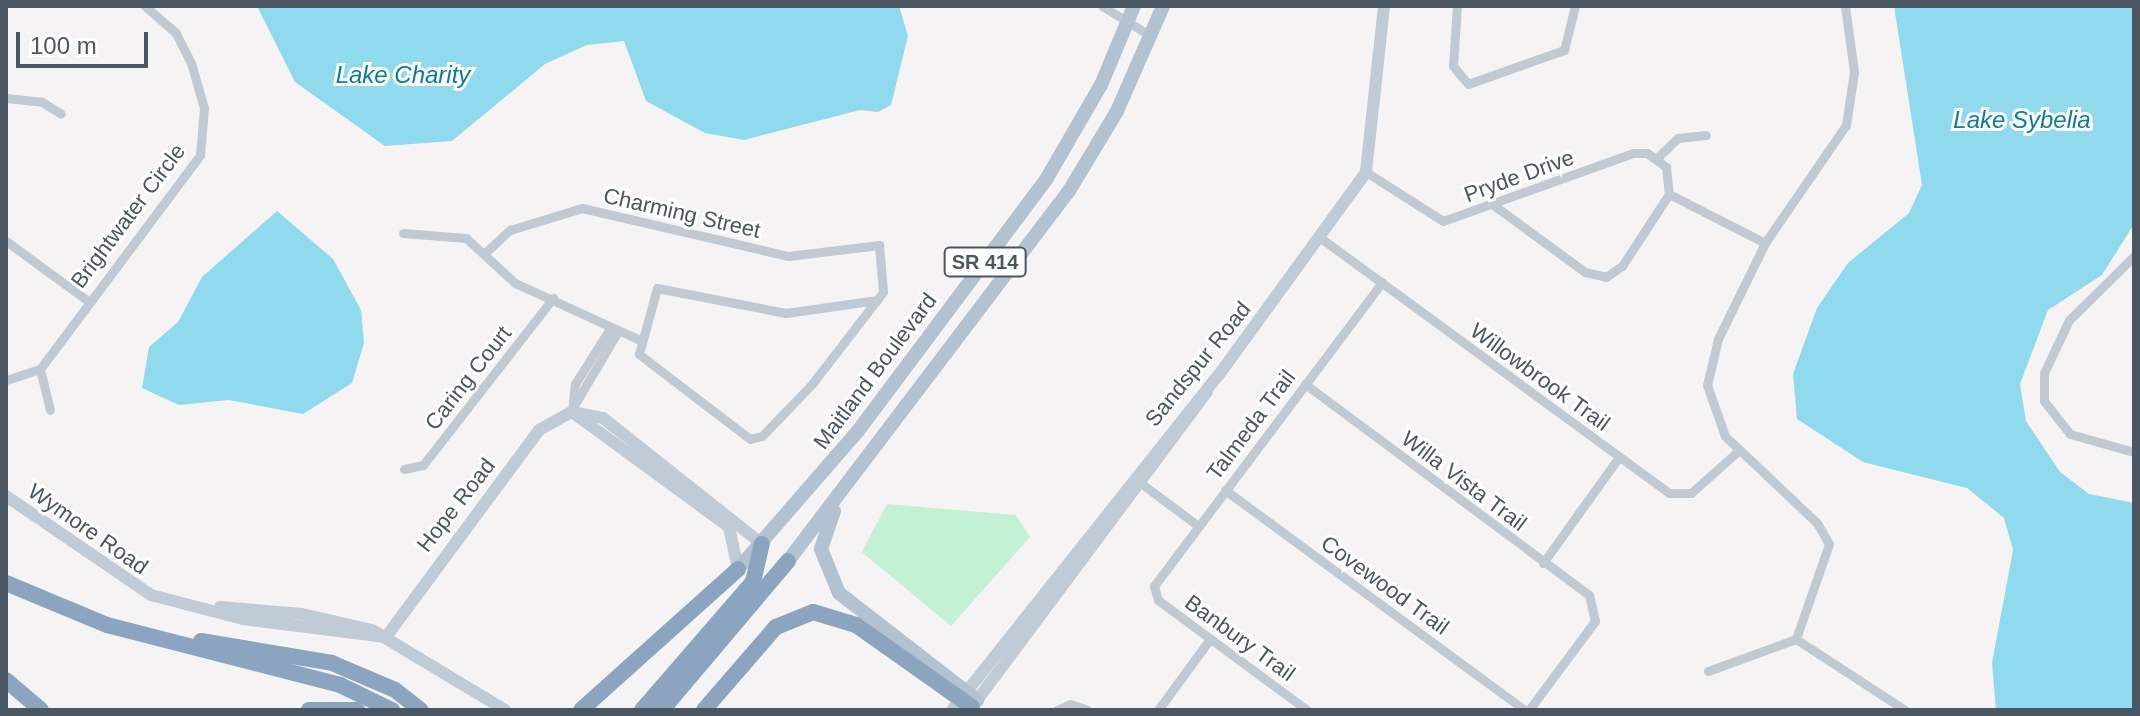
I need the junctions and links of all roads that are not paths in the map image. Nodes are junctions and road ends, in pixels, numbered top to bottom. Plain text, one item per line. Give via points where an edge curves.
1 (145, 6) edge
2 (1102, 6) edge
3 (1163, 6) edge
4 (1384, 6) edge
5 (1457, 6) edge
6 (1575, 6) edge
7 (1845, 6) edge
8 (1126, 11) edge
9 (1157, 21) junction
10 (1151, 36) junction
11 (6, 98) edge
12 (61, 114) dead end
13 (1706, 135) dead end
14 (1657, 158) junction
15 (1366, 172) junction
16 (1669, 194) junction
17 (1492, 204) junction
18 (403, 233) dead end
19 (1322, 239) junction
20 (6, 241) edge
21 (1765, 243) junction
22 (486, 252) junction
23 (2134, 256) edge
24 (1382, 282) junction
25 (553, 298) junction
26 (877, 300) junction
27 (88, 301) junction
28 (613, 332) junction
29 (640, 340) junction
30 (40, 369) junction
31 (6, 380) edge
32 (1305, 384) junction
33 (50, 410) dead end
34 (572, 410) junction
35 (885, 433) junction
36 (1737, 452) junction
37 (2134, 452) edge
38 (1619, 457) junction
39 (404, 469) dead end
40 (1137, 481) junction
41 (1225, 490) junction
42 (6, 496) edge
43 (1197, 525) junction
44 (762, 544) junction
45 (788, 561) junction
46 (1543, 563) junction
47 (738, 569) junction
48 (6, 583) edge
49 (1154, 592) joint
50 (73, 612) junction
51 (386, 637) junction
52 (1210, 639) junction
53 (1796, 639) junction
54 (1708, 671) dead end
55 (6, 680) edge
56 (966, 703) edge
57 (41, 710) edge
58 (309, 710) edge
59 (357, 710) edge
60 (392, 710) edge
61 (421, 710) edge
62 (505, 710) edge
63 (581, 710) edge
64 (642, 710) edge
65 (662, 710) edge
66 (672, 710) edge
67 (704, 710) edge
68 (1057, 710) edge
69 (1087, 710) edge
70 (1158, 710) edge
71 (1307, 710) edge
72 (1527, 710) edge
73 (1905, 710) edge

1 - 27 street, Brightwater Circle via 176,33 191,63 204,108 200,155
2 - 8 street
3 - 9 main road, Maitland Boulevard
4 - 15 main road, Sandspur Road
5 - 6 street via 1453,66 1468,84 1564,50
7 - 21 street via 1854,72 1846,125
8 - 9 street
8 - 10 street
8 - 44 main road, Maitland Boulevard / SR 414 via 1047,178 851,441
9 - 10 main road, Maitland Boulevard
10 - 35 main road, Maitland Boulevard / SR 414 via 1075,182
11 - 12 street via 42,102
13 - 14 street via 1678,138
14 - 16 street
14 - 17 street, Pryde Drive via 1633,153
15 - 17 street, Pryde Drive via 1432,219 1455,219
15 - 19 main road, Sandspur Road
16 - 17 street via 1622,266 1606,277 1585,272
16 - 21 street
18 - 22 street via 466,238
19 - 24 street, Willowbrook Trail
19 - 40 main road, Sandspur Road
20 - 27 street
21 - 36 street via 1710,364 1710,409
22 - 25 street via 515,283
22 - 26 street, Charming Street via 510,230 582,208 788,256 879,245 885,286
23 - 37 street via 2069,320 2044,373 2044,401 2070,434
24 - 32 street, Talmeda Trail
24 - 38 street, Willowbrook Trail
25 - 28 street
25 - 39 street, Caring Court via 423,465
26 - 29 street via 786,313 666,285 652,294
26 - 29 street via 812,384 755,439 643,360
27 - 30 street, Brightwater Circle
28 - 29 street
28 - 34 street
30 - 31 street
30 - 33 street
32 - 41 street, Talmeda Trail
32 - 46 street, Willa Vista Trail
34 - 44 main road via 603,418
34 - 47 main road via 729,527
34 - 51 main road, Hope Road via 539,430
35 - 45 main road, Maitland Boulevard / SR 414
35 - 56 main road via 830,519 823,565 852,606
36 - 38 street, Willowbrook Trail via 1680,497
36 - 53 street via 1778,484 1829,544
38 - 46 street
40 - 43 street
40 - 56 main road, Sandspur Road
40 - 56 main road via 1057,594
41 - 43 street, Talmeda Trail
41 - 72 street, Covewood Trail
42 - 51 main road, Wymore Road via 136,589 193,606
43 - 49 street, Talmeda Trail
44 - 47 main road, Maitland Boulevard / SR 414
44 - 64 highway via 753,582
45 - 65 highway, Maitland Boulevard / SR 414
45 - 66 highway via 736,638
46 - 72 street, Willa Vista Trail via 1597,609
47 - 63 highway, Maitland Boulevard / SR 414
48 - 50 highway
49 - 52 street, Banbury Trail
50 - 60 highway via 340,685
50 - 61 highway via 332,663 395,690
51 - 62 main road, Wymore Road
52 - 70 street
52 - 71 street, Banbury Trail
53 - 54 street
53 - 73 street
55 - 57 highway
56 - 67 highway via 856,625 813,612 776,627
58 - 59 highway
68 - 69 street via 1070,704

